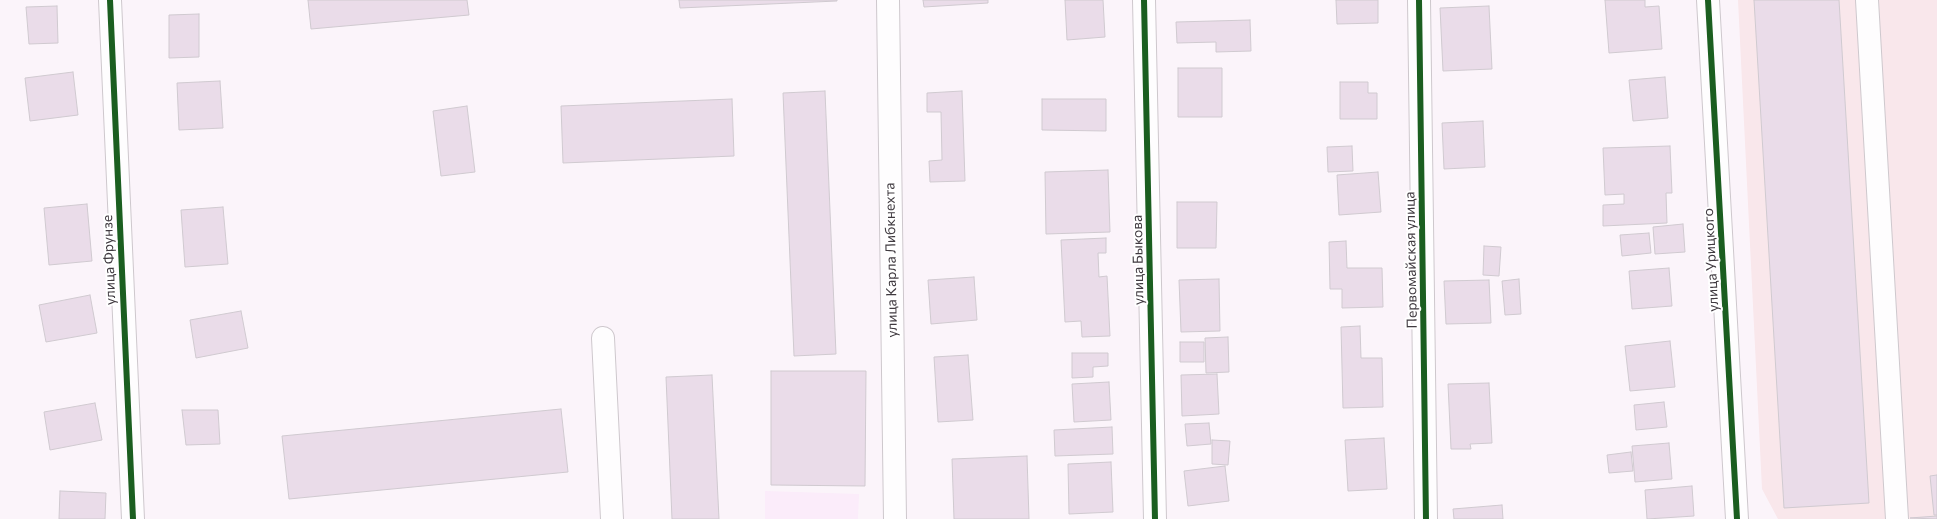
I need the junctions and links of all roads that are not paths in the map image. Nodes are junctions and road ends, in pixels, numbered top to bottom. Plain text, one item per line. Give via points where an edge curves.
1 (110, 0) edge
2 (888, 0) edge
3 (1144, 0) edge
4 (1419, 0) edge
5 (1708, 0) edge
6 (1866, 0) edge
7 (603, 338) dead end
8 (132, 519) edge
9 (612, 519) edge
10 (895, 519) edge
11 (1155, 519) edge
12 (1426, 519) edge
13 (1737, 519) edge
14 (1897, 519) edge

1 - 8 street, улица Фрунзе
2 - 10 street, улица Карла Либкнехта
3 - 11 street, улица Быкова
4 - 12 street, Первомайская улица
5 - 13 street, улица Урицкого
6 - 14 street
7 - 9 street

